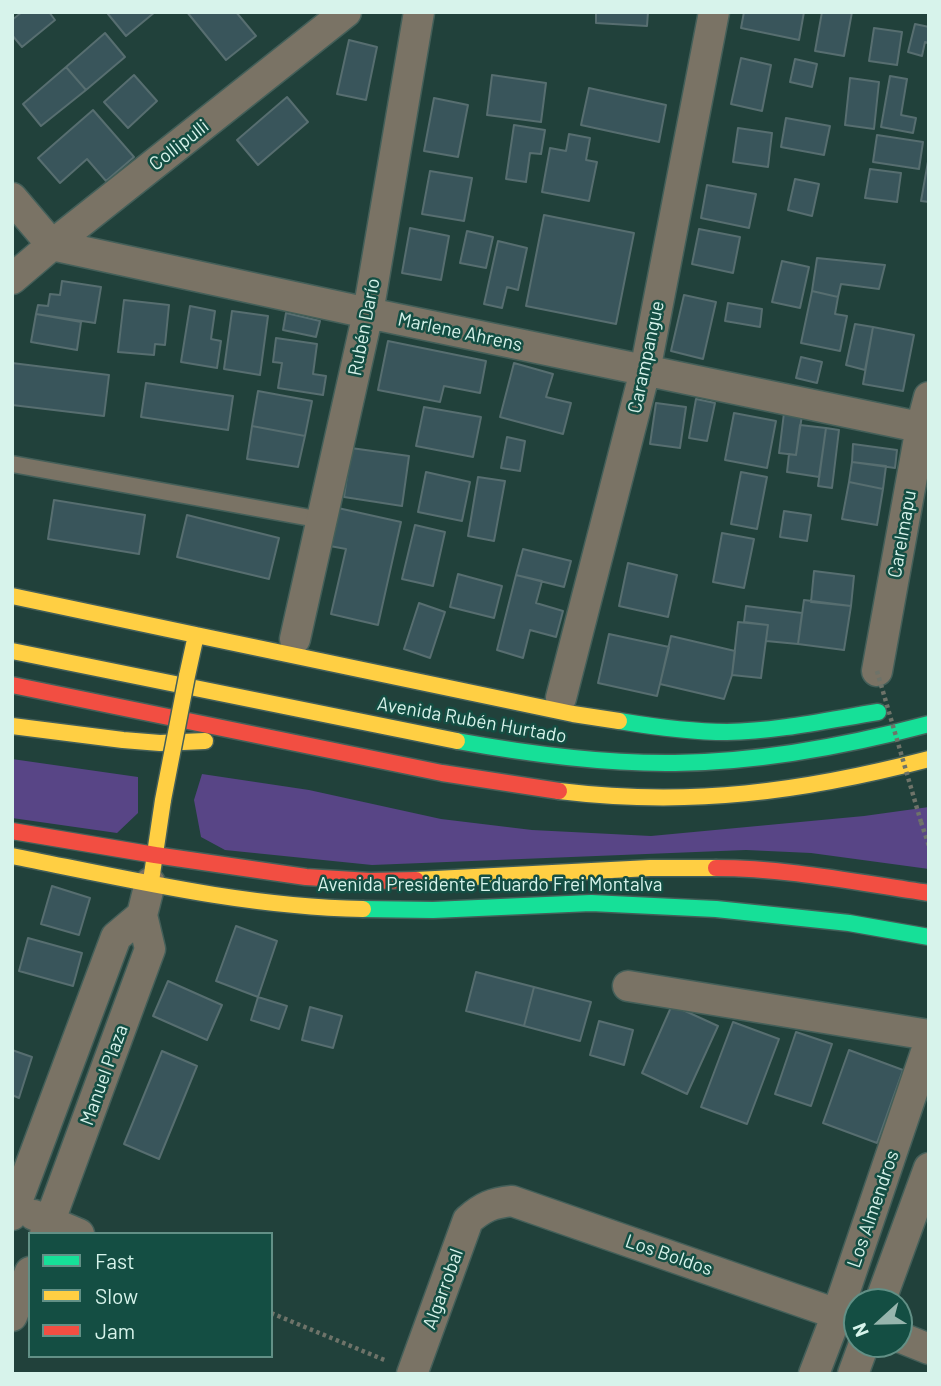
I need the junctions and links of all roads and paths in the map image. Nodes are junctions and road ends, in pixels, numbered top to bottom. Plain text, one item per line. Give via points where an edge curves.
1 (346, 12) edge
2 (419, 12) edge
3 (714, 12) edge
4 (12, 198) edge
5 (52, 246) junction
6 (12, 279) edge
7 (368, 313) junction
8 (645, 371) junction
9 (929, 397) edge
10 (925, 428) edge
11 (12, 464) edge
12 (322, 520) junction
13 (12, 596) edge
14 (196, 635) junction
15 (295, 639) dead end
16 (12, 651) edge
17 (877, 671) joint
18 (12, 685) edge
19 (561, 698) dead end
20 (897, 709) dead end
21 (929, 724) edge
22 (12, 726) edge
23 (273, 739) junction
24 (929, 759) edge
25 (12, 831) edge
26 (927, 837) edge
27 (929, 846) edge
28 (12, 856) edge
29 (153, 869) junction
30 (929, 893) edge
31 (142, 915) junction
32 (929, 937) edge
33 (628, 986) dead end
34 (929, 1035) edge
35 (929, 1043) edge
36 (929, 1168) edge
37 (13, 1210) edge
38 (480, 1210) joint
39 (48, 1228) edge
40 (69, 1232) edge
41 (28, 1277) edge
42 (856, 1288) edge
43 (885, 1288) edge
44 (273, 1314) edge
45 (12, 1316) edge
46 (843, 1316) edge
47 (843, 1324) edge
48 (413, 1373) edge
49 (814, 1374) edge

1 - 5 street, Collipulli
2 - 7 street, Rubén Darío
3 - 8 street, Carampangue
4 - 5 street
5 - 6 street, Collipulli
5 - 7 street, Marlene Ahrens
7 - 8 street, Marlene Ahrens
7 - 12 street, Rubén Darío
8 - 10 street, Marlene Ahrens
8 - 19 street, Carampangue
9 - 10 street, Carelmapu
10 - 17 street, Carelmapu
11 - 12 lane
12 - 15 street, Rubén Darío
13 - 14 main road
14 - 20 main road via 573,714 685,731 771,729
14 - 29 main road, Manuel Plaza, bridge
16 - 21 main road, Avenida Rubén Hurtado via 443,739 593,760 692,762 774,756 835,747
17 - 26 path, bridge
18 - 23 main road
22 - 23 main road via 160,743
23 - 24 main road via 510,784 665,798 776,790
25 - 29 main road
26 - 27 path
28 - 29 main road, Avenida Presidente Eduardo Frei Montalva
29 - 30 main road, Avenida Presidente Eduardo Frei Montalva via 370,881 738,868
29 - 31 street, Manuel Plaza
29 - 32 main road, Avenida Presidente Eduardo Frei Montalva via 206,894 321,908 433,910 591,903 716,909
31 - 37 street, Manuel Plaza via 116,937
31 - 39 street, Manuel Plaza via 150,949
33 - 34 street
35 - 42 street, Los Almendros
36 - 43 street, Los Almendros
37 - 39 street
38 - 46 street, Los Boldos via 495,1202 512,1201
38 - 48 street, Algarrobal via 468,1220
39 - 40 street
41 - 45 street
44 - 48 path
47 - 49 street, Los Almendros

